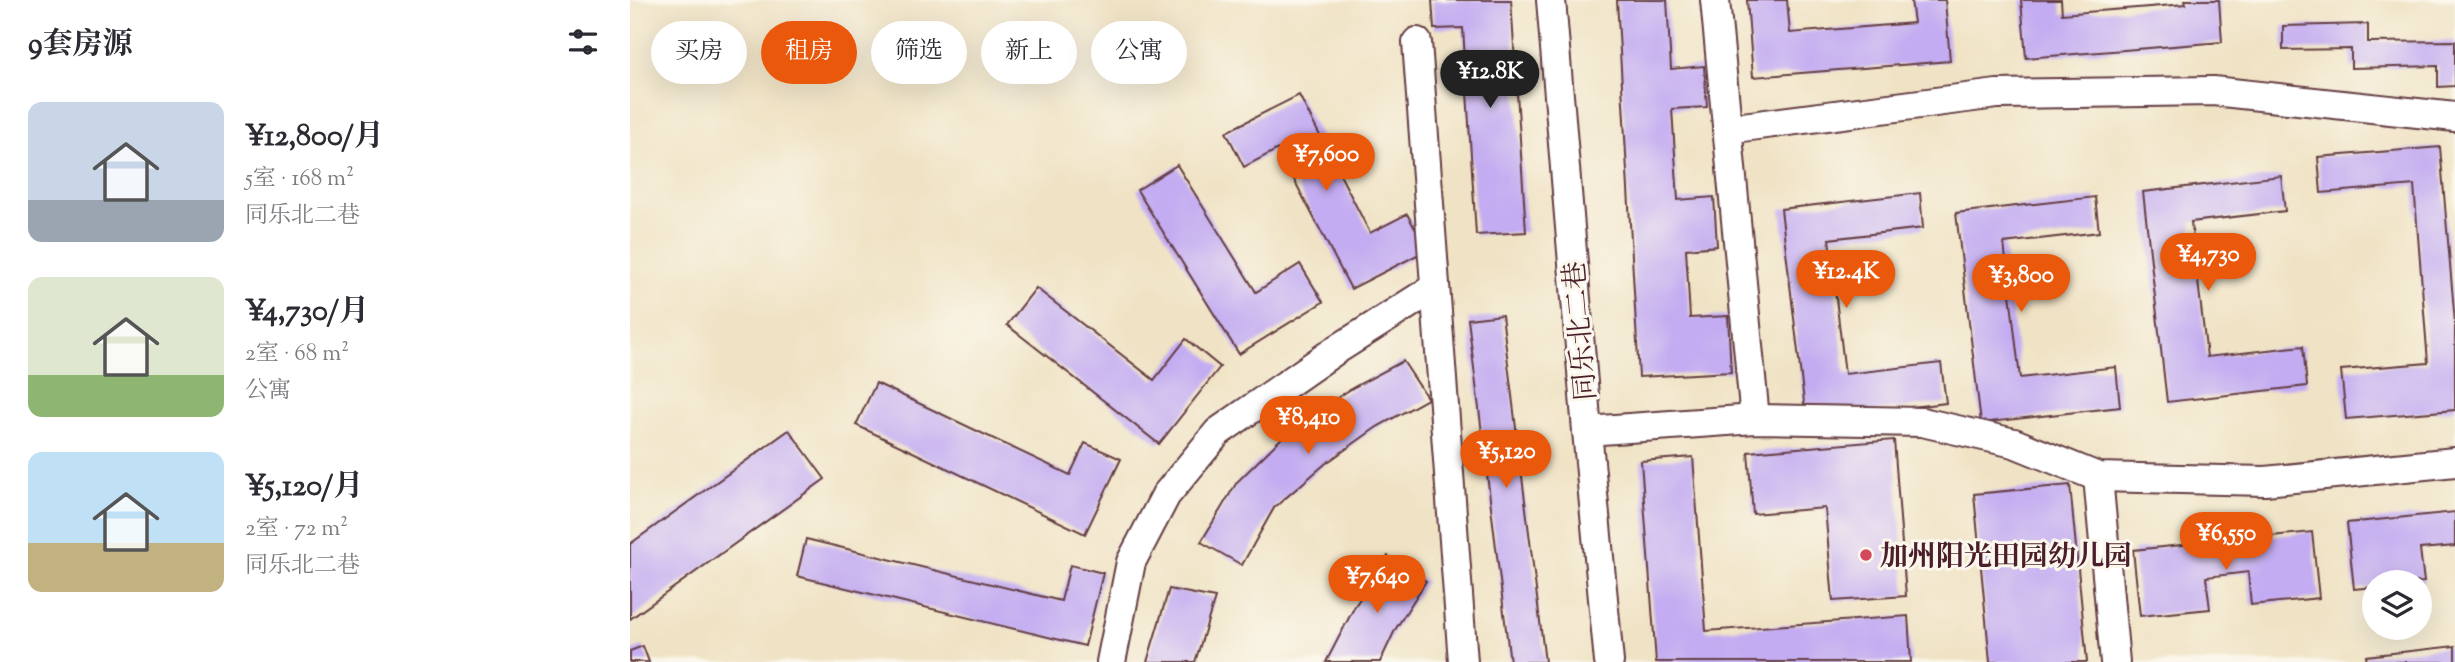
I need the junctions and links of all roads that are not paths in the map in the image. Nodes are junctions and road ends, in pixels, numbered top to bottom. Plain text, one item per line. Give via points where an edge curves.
1 (1551, 0) edge
2 (1716, 0) edge
3 (1417, 42) dead end
4 (2454, 124) edge
5 (1727, 129) junction
6 (1434, 288) junction
7 (1755, 419) junction
8 (1587, 431) junction
9 (2455, 462) edge
10 (2098, 477) junction
11 (1111, 662) edge
12 (1463, 662) edge
13 (1609, 662) edge
14 (2115, 662) edge

1 - 8 street, 同乐北二巷
2 - 5 street
3 - 6 street
4 - 5 street via 2213,91 1997,94
5 - 7 street
6 - 11 street via 1219,432 1166,495 1131,562
6 - 12 street
7 - 8 street
7 - 10 street via 1922,422 2014,443
8 - 13 street, 同乐北二巷
9 - 10 street via 2265,481
10 - 14 street

